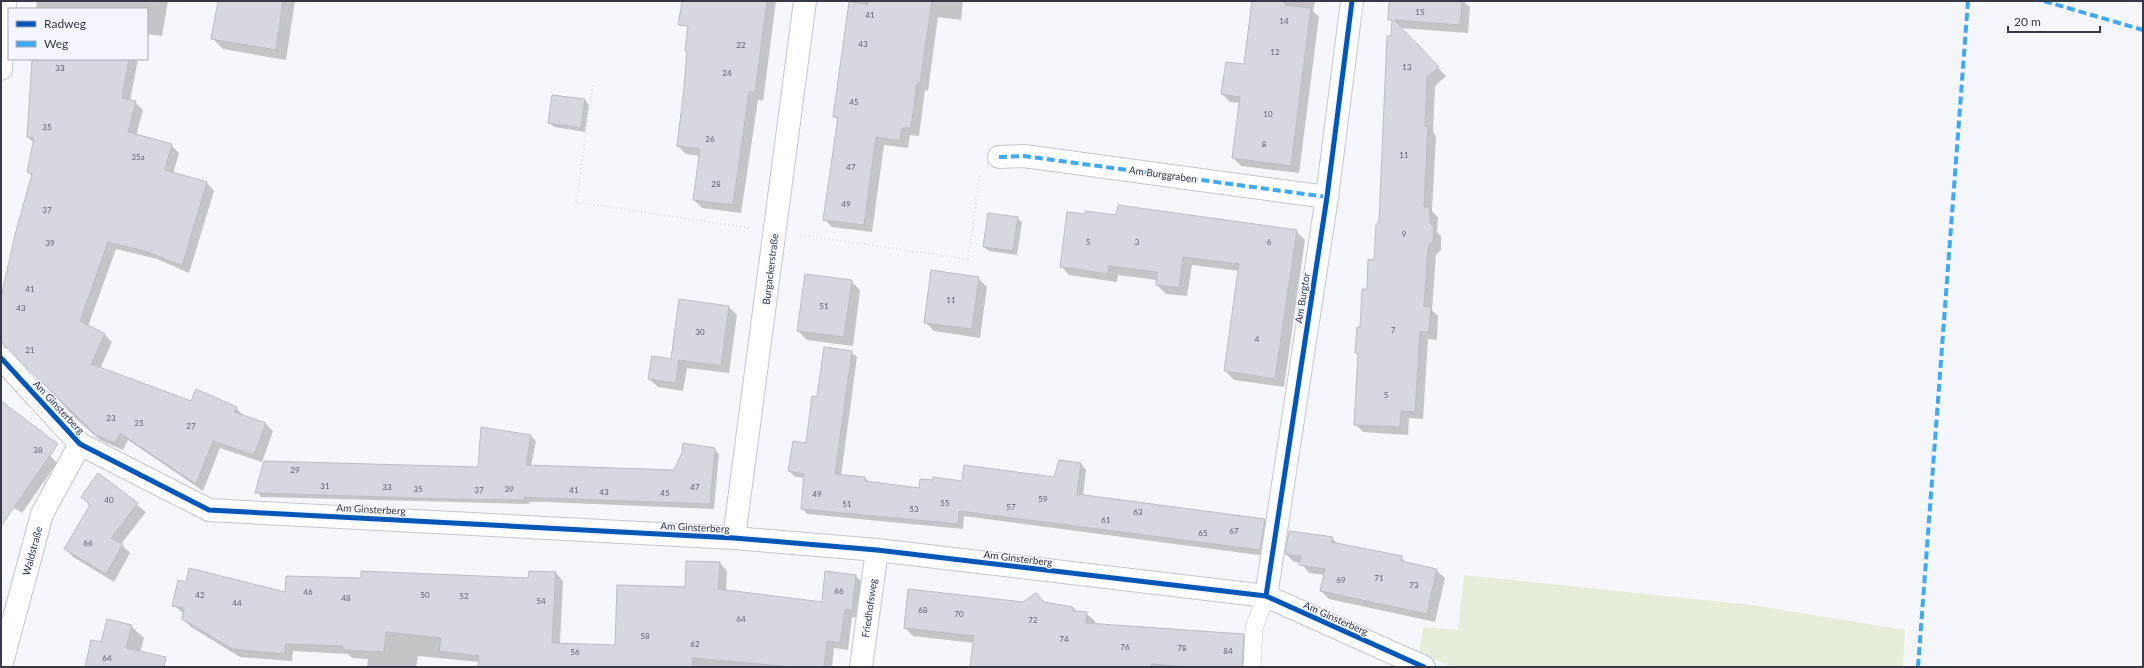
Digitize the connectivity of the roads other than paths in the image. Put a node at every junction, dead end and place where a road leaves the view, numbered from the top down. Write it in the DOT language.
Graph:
graph roads {
  1 [pos="5,1"];
  2 [pos="805,1"];
  3 [pos="1352,1"];
  4 [pos="1,69"];
  5 [pos="1000,157"];
  6 [pos="1327,196"];
  7 [pos="1,358"];
  8 [pos="80,444"];
  9 [pos="734,538"];
  10 [pos="877,550"];
  11 [pos="1266,596"];
  12 [pos="1,666"];
  13 [pos="861,667"];
  14 [pos="1252,667"];
  15 [pos="1424,667"];
  1 -- 4 [label="street"];
  2 -- 9 [label="street, Burgackerstraße"];
  3 -- 6 [label="street, Am Burgtor"];
  5 -- 6 [label="street, Am Burggraben"];
  6 -- 11 [label="street, Am Burgtor"];
  7 -- 8 [label="street, Am Ginsterberg"];
  8 -- 9 [label="street, Am Ginsterberg"];
  8 -- 12 [label="street, Waldstraße"];
  9 -- 10 [label="street, Am Ginsterberg"];
  10 -- 11 [label="street, Am Ginsterberg"];
  10 -- 13 [label="street, Friedhofsweg"];
  11 -- 14 [label="lane"];
  11 -- 15 [label="street, Am Ginsterberg"];
}
